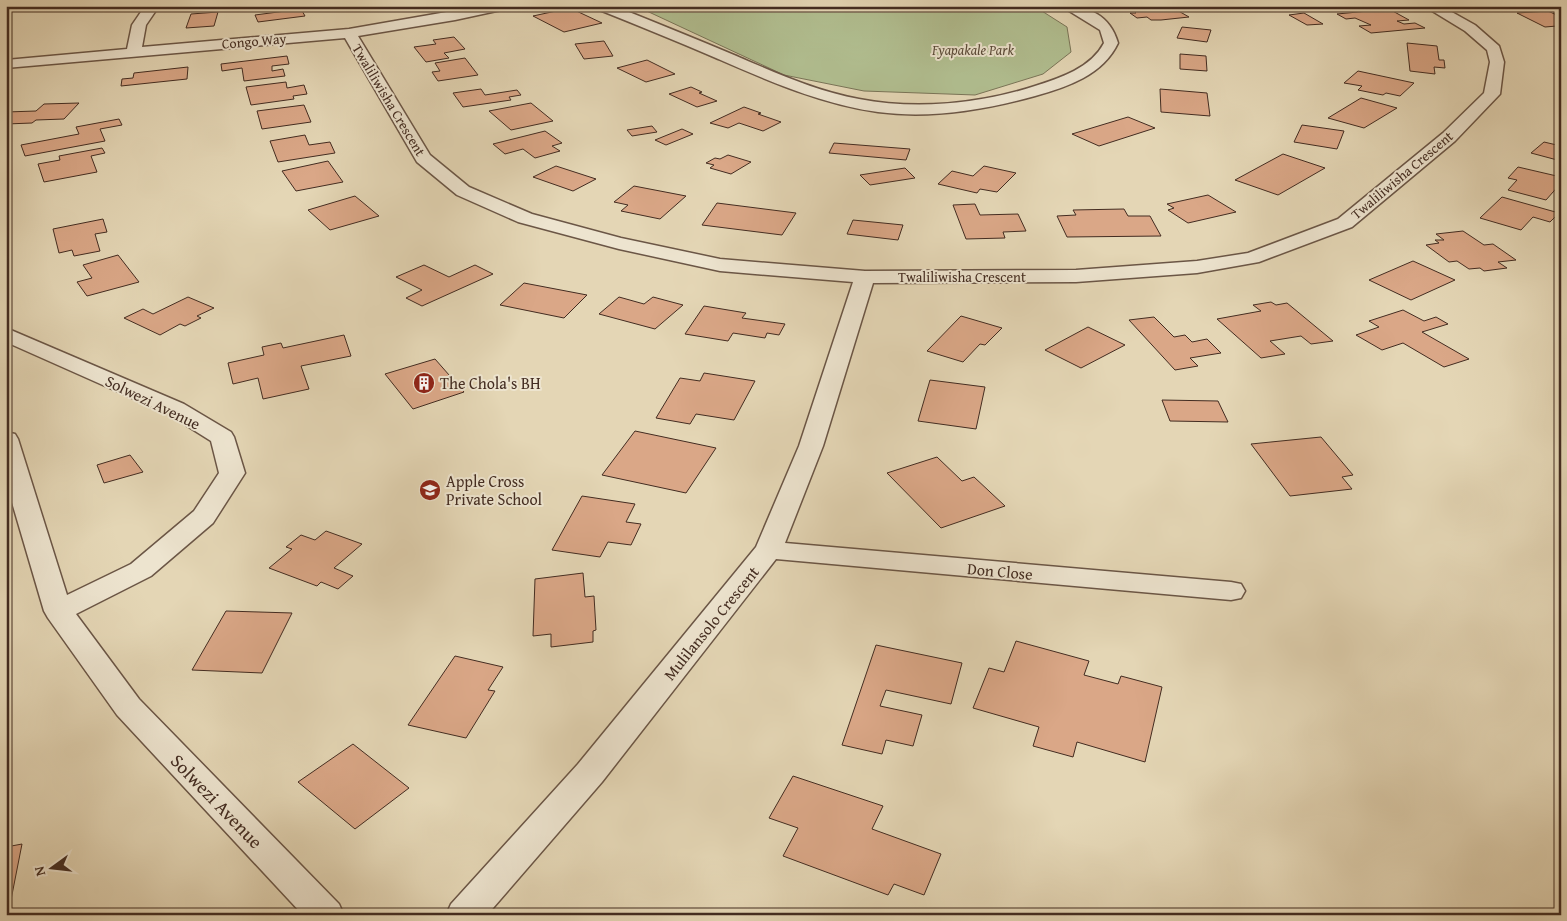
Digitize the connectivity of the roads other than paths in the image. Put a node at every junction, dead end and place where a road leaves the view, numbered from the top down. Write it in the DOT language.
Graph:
graph roads {
  1 [pos="152,6"];
  2 [pos="501,6"];
  3 [pos="602,6"];
  4 [pos="1068,6"];
  5 [pos="1430,6"];
  6 [pos="349,33"];
  7 [pos="134,51"];
  8 [pos="6,64"];
  9 [pos="865,277"];
  10 [pos="6,334"];
  11 [pos="6,439"];
  12 [pos="769,550"];
  13 [pos="1231,591"];
  14 [pos="58,611"];
  15 [pos="326,915"];
  16 [pos="464,915"];
  1 -- 7 [label="street"];
  2 -- 6 [label="street, Congo Way"];
  3 -- 4 [label="street"];
  5 -- 9 [label="street, Twaliliwisha Crescent"];
  6 -- 7 [label="street, Congo Way"];
  6 -- 9 [label="street, Twaliliwisha Crescent"];
  7 -- 8 [label="street, Congo Way"];
  9 -- 12 [label="street, Mulilansolo Crescent"];
  10 -- 14 [label="street, Solwezi Avenue"];
  11 -- 14 [label="street, Solwezi Avenue"];
  12 -- 13 [label="street, Don Close"];
  12 -- 16 [label="street, Mulilansolo Crescent"];
  14 -- 15 [label="street, Solwezi Avenue"];
}
